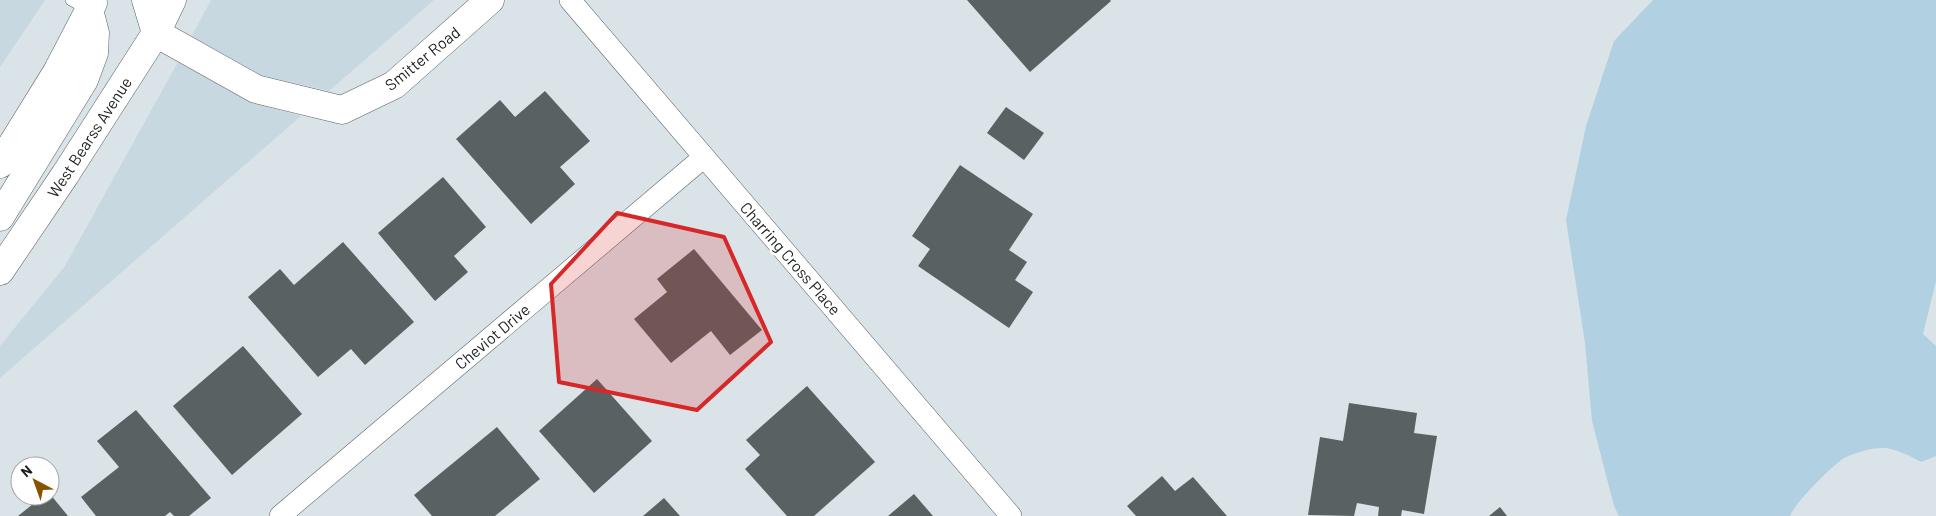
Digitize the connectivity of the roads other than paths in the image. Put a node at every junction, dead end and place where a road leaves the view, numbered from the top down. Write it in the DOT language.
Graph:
graph roads {
  1 [pos="146,0"];
  2 [pos="172,0"];
  3 [pos="490,0"];
  4 [pos="570,0"];
  5 [pos="85,4"];
  6 [pos="156,33"];
  7 [pos="704,157"];
  8 [pos="0,164"];
  9 [pos="0,217"];
  10 [pos="0,270"];
  11 [pos="280,516"];
  12 [pos="1011,516"];
  1 -- 6 [label="main road"];
  2 -- 6 [label="main road, West Bearss Avenue"];
  3 -- 6 [label="main road, Smitter Road"];
  4 -- 7 [label="street, Charring Cross Place"];
  5 -- 8 [label="main road"];
  5 -- 9 [label="main road"];
  6 -- 10 [label="main road, West Bearss Avenue"];
  7 -- 11 [label="street, Cheviot Drive"];
  7 -- 12 [label="street, Charring Cross Place"];
}
